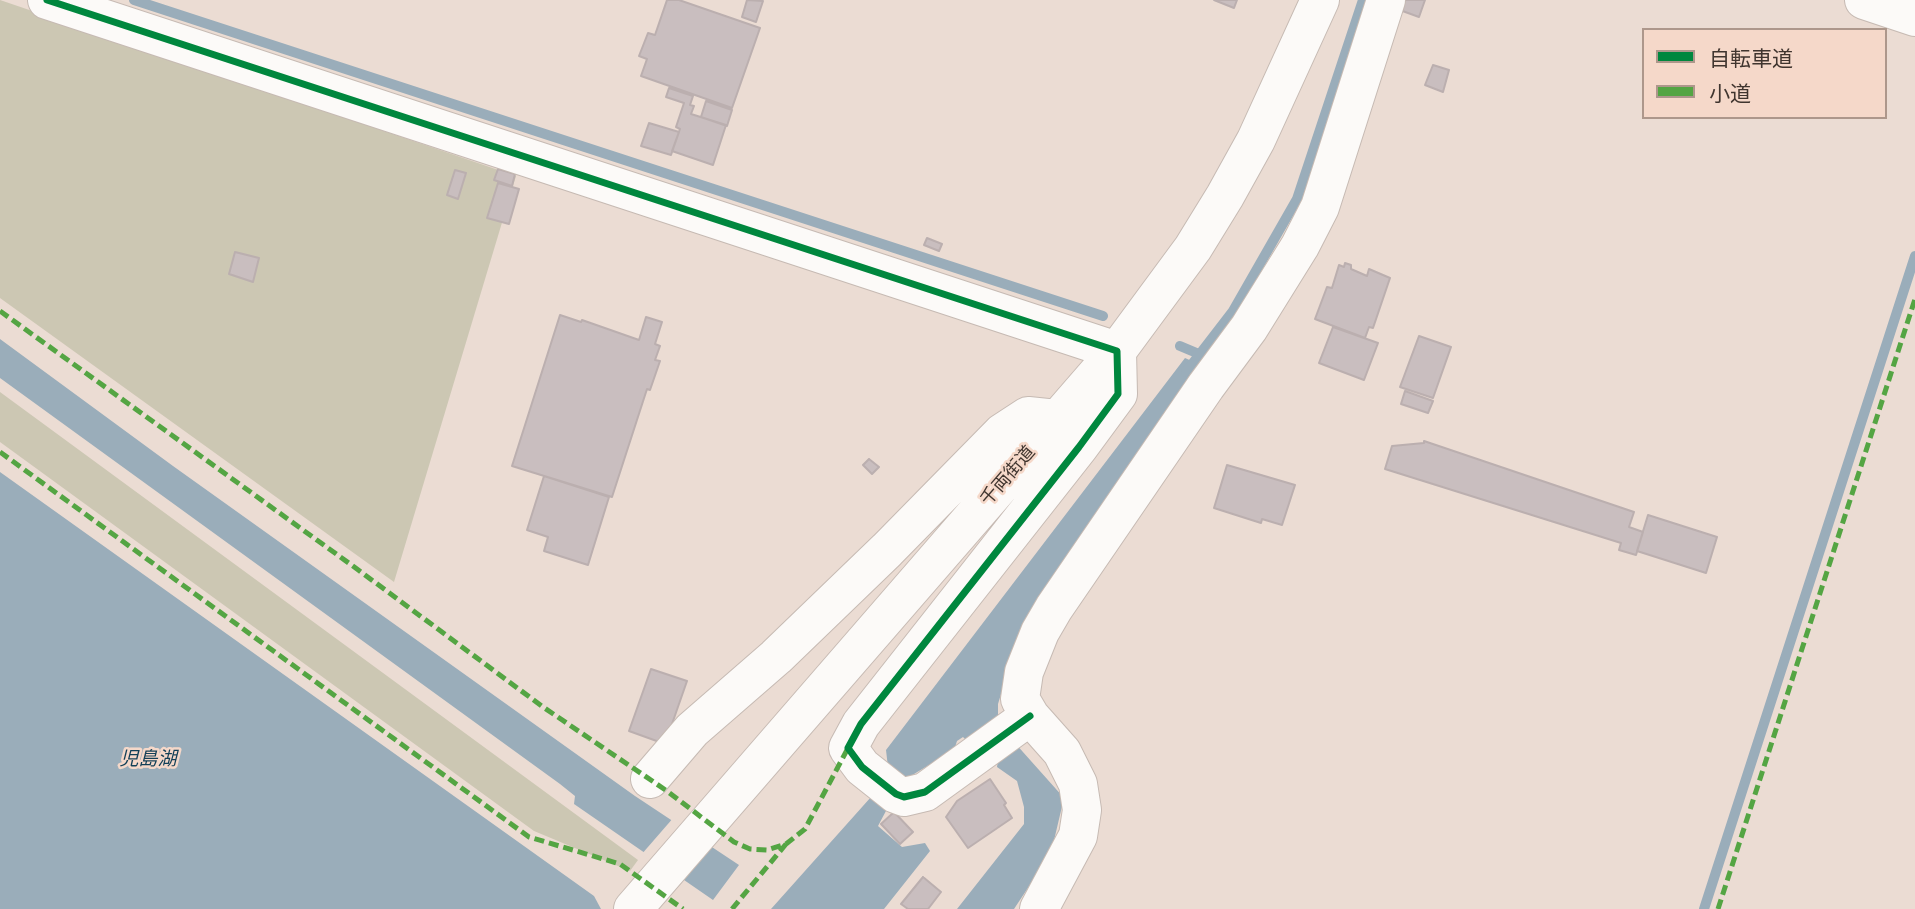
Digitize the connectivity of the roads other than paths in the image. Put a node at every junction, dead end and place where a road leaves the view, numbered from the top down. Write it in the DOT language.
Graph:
graph roads {
  1 [pos="47,0"];
  2 [pos="1320,0"];
  3 [pos="1386,0"];
  4 [pos="1864,0"];
  5 [pos="1915,17"];
  6 [pos="1117,351"];
  7 [pos="1057,419"];
  8 [pos="1007,732"];
  9 [pos="650,779"];
  10 [pos="633,909"];
  11 [pos="1039,909"];
  1 -- 6 [label="street"];
  2 -- 6 [label="street, 千両街道"];
  3 -- 8 [label="street"];
  4 -- 5 [label="street"];
  6 -- 7 [label="street, 千両街道"];
  6 -- 8 [label="street"];
  7 -- 9 [label="street"];
  7 -- 10 [label="street, 千両街道"];
  8 -- 11 [label="street"];
}
